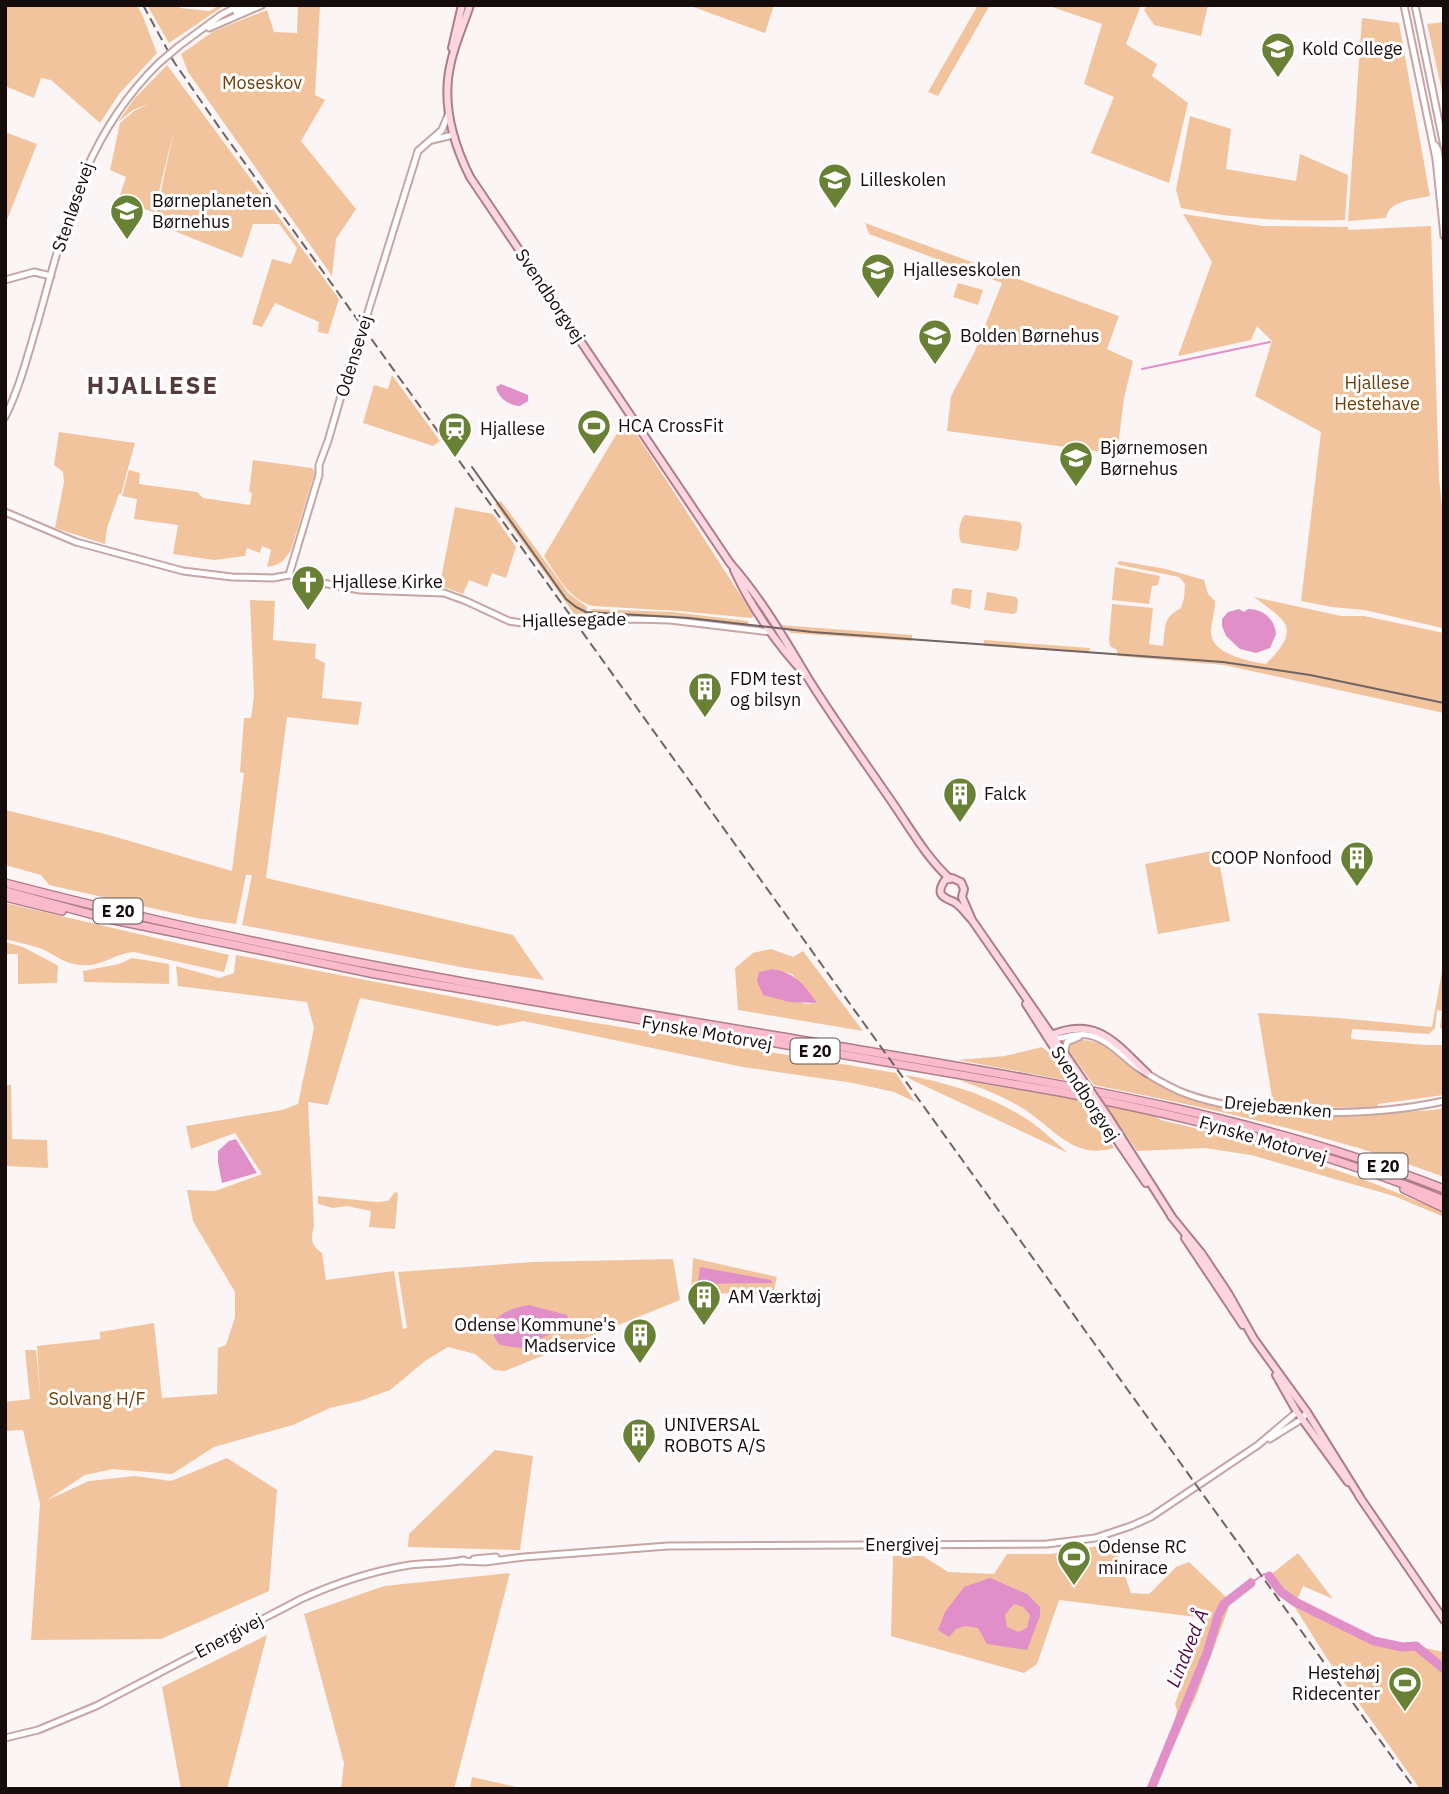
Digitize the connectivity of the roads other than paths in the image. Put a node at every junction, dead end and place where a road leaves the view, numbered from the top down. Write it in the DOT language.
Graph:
graph roads {
  1 [pos="240,5"];
  2 [pos="251,5"];
  3 [pos="260,5"];
  4 [pos="466,5"];
  5 [pos="1404,5"];
  6 [pos="1415,5"];
  7 [pos="200,32"];
  8 [pos="451,61"];
  9 [pos="448,115"];
  10 [pos="453,135"];
  11 [pos="1432,139"];
  12 [pos="428,141"];
  13 [pos="1444,146"];
  14 [pos="1444,189"];
  15 [pos="1444,236"];
  16 [pos="51,275"];
  17 [pos="5,280"];
  18 [pos="5,417"];
  19 [pos="5,512"];
  20 [pos="730,563"];
  21 [pos="289,575"];
  22 [pos="772,632"];
  23 [pos="782,633"];
  24 [pos="808,678"];
  25 [pos="5,880"];
  26 [pos="946,881"];
  27 [pos="5,891"];
  28 [pos="5,897"];
  29 [pos="962,897"];
  30 [pos="954,902"];
  31 [pos="109,919"];
  32 [pos="972,920"];
  33 [pos="1051,1037"];
  34 [pos="1105,1041"];
  35 [pos="1064,1053"];
  36 [pos="1147,1073"];
  37 [pos="1444,1101"];
  38 [pos="1322,1145"];
  39 [pos="1386,1178"];
  40 [pos="1444,1184"];
  41 [pos="1444,1189"];
  42 [pos="1444,1200"];
  43 [pos="1161,1201"];
  44 [pos="1444,1208"];
  45 [pos="1269,1361"];
  46 [pos="1297,1412"];
  47 [pos="1304,1416"];
  48 [pos="1258,1445"];
  49 [pos="1360,1497"];
  50 [pos="1444,1620"];
  51 [pos="5,1738"];
  1 -- 7 [label="street, Stenløsevej"];
  2 -- 7 [label="street"];
  3 -- 7 [label="street, Stenløsevej"];
  4 -- 8 [label="main road"];
  4 -- 8 [label="main road, Svendborgvej"];
  5 -- 11 [label="street"];
  6 -- 13 [label="street"];
  7 -- 16 [label="street, Stenløsevej, bridge"];
  8 -- 9 [label="main road, Svendborgvej"];
  9 -- 10 [label="main road, Svendborgvej"];
  9 -- 12 [label="street, Odensevej"];
  10 -- 12 [label="street"];
  10 -- 20 [label="main road, Svendborgvej"];
  11 -- 14 [label="street"];
  11 -- 15 [label="street"];
  12 -- 21 [label="street, Odensevej"];
  16 -- 17 [label="street"];
  16 -- 18 [label="street, Stenløsevej"];
  19 -- 21 [label="street, Hjallesegade"];
  20 -- 22 [label="main road, Svendborgvej"];
  20 -- 23 [label="main road, Svendborgvej"];
  21 -- 22 [label="street, Hjallesegade"];
  22 -- 23 [label="street, Hjallesegade"];
  22 -- 24 [label="main road, Svendborgvej"];
  23 -- 24 [label="main road, Svendborgvej"];
  24 -- 26 [label="main road, Svendborgvej"];
  25 -- 38 [label="highway, Fynske Motorvej / E 20"];
  26 -- 29 [label="main road"];
  26 -- 30 [label="main road"];
  27 -- 31 [label="highway, Fynske Motorvej / E 20"];
  28 -- 31 [label="highway"];
  29 -- 30 [label="main road"];
  29 -- 32 [label="main road, Svendborgvej"];
  30 -- 32 [label="main road, Svendborgvej"];
  31 -- 39 [label="highway, Fynske Motorvej / E 20"];
  32 -- 33 [label="main road, Svendborgvej"];
  33 -- 34 [label="street, Drejebænken"];
  33 -- 35 [label="main road, Svendborgvej"];
  33 -- 36 [label="main road"];
  33 -- 43 [label="main road, Svendborgvej, bridge"];
  34 -- 35 [label="street"];
  34 -- 36 [label="street, Drejebænken"];
  35 -- 43 [label="main road, Svendborgvej, bridge"];
  36 -- 37 [label="street, Drejebænken"];
  38 -- 40 [label="highway"];
  38 -- 41 [label="highway, Fynske Motorvej / E 20"];
  39 -- 42 [label="highway, Fynske Motorvej / E 20"];
  39 -- 44 [label="highway"];
  43 -- 45 [label="main road, Svendborgvej"];
  45 -- 46 [label="main road, Svendborgvej"];
  45 -- 47 [label="main road, Svendborgvej"];
  46 -- 47 [label="main road, Svendborgvej"];
  46 -- 48 [label="street, Energivej"];
  47 -- 48 [label="street, Energivej"];
  47 -- 49 [label="main road, Svendborgvej"];
  47 -- 49 [label="main road, Svendborgvej"];
  48 -- 51 [label="street, Energivej"];
  49 -- 50 [label="main road, Svendborgvej"];
}
